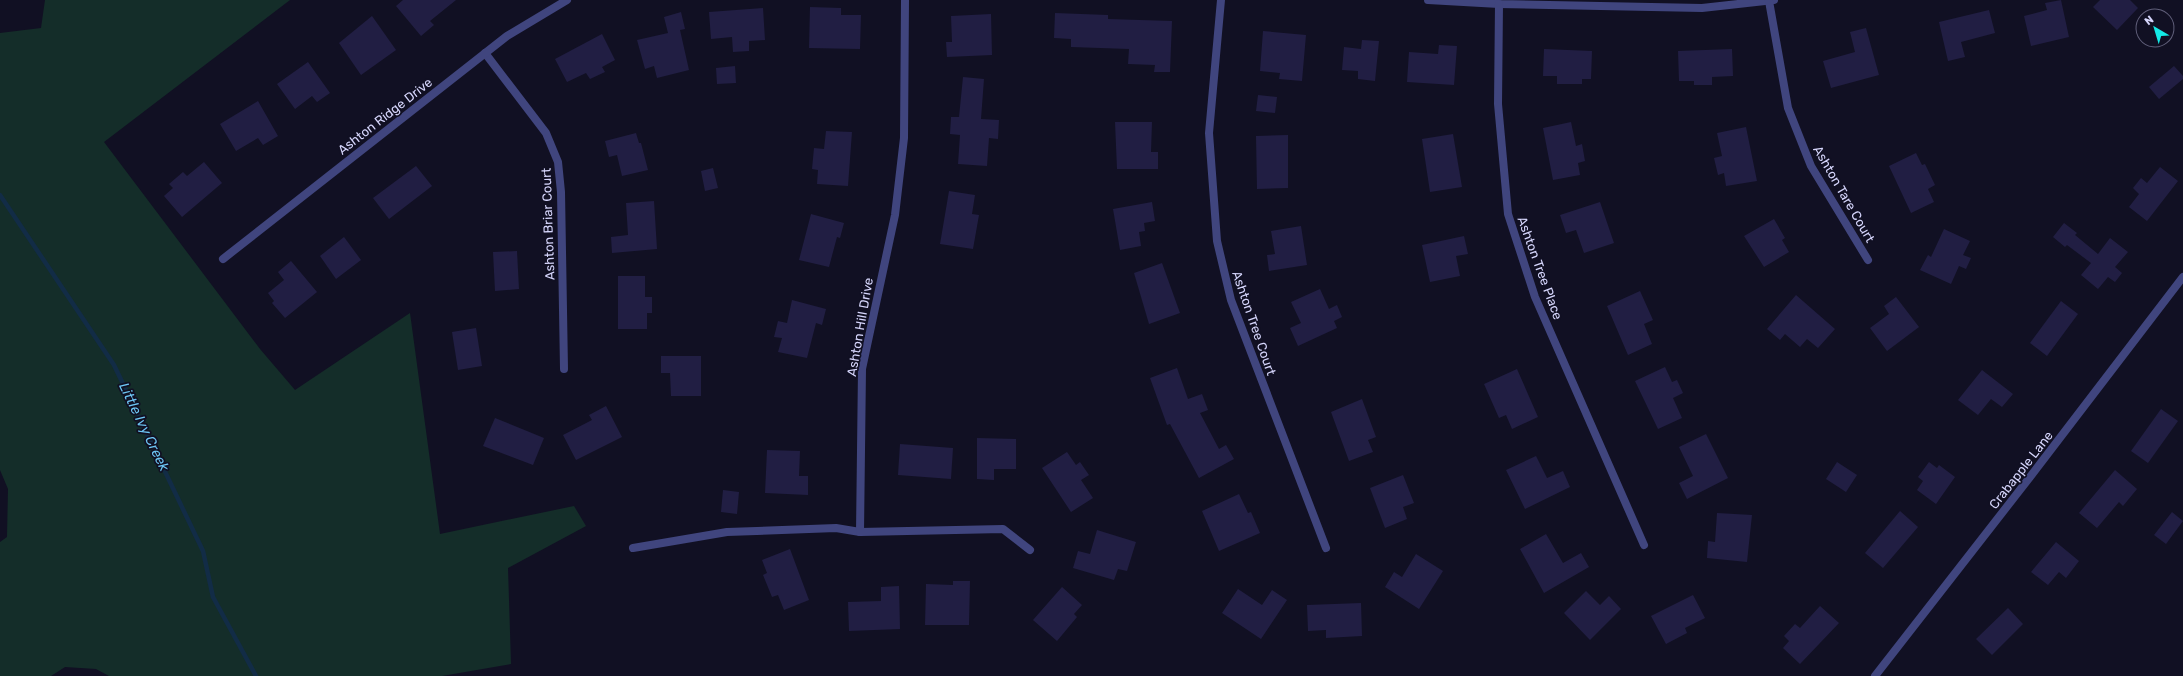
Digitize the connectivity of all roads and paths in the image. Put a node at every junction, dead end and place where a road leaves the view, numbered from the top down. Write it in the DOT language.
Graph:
graph roads {
  1 [pos="567,0"];
  2 [pos="905,0"];
  3 [pos="1221,0"];
  4 [pos="1428,0"];
  5 [pos="1771,0"];
  6 [pos="1499,4"];
  7 [pos="485,53"];
  8 [pos="224,259"];
  9 [pos="1868,260"];
  10 [pos="2183,277"];
  11 [pos="564,369"];
  12 [pos="860,532"];
  13 [pos="1644,545"];
  14 [pos="633,548"];
  15 [pos="1326,548"];
  16 [pos="1030,550"];
  17 [pos="1875,676"];
  1 -- 7 [label="street, Ashton Ridge Drive"];
  2 -- 12 [label="street, Ashton Hill Drive"];
  3 -- 15 [label="street, Ashton Tree Court"];
  4 -- 6 [label="street"];
  5 -- 6 [label="street"];
  5 -- 9 [label="street, Ashton Tare Court"];
  6 -- 13 [label="street, Ashton Tree Place"];
  7 -- 8 [label="street, Ashton Ridge Drive"];
  7 -- 11 [label="street, Ashton Briar Court"];
  10 -- 17 [label="street, Crabapple Lane"];
  12 -- 14 [label="street"];
  12 -- 16 [label="street"];
}
